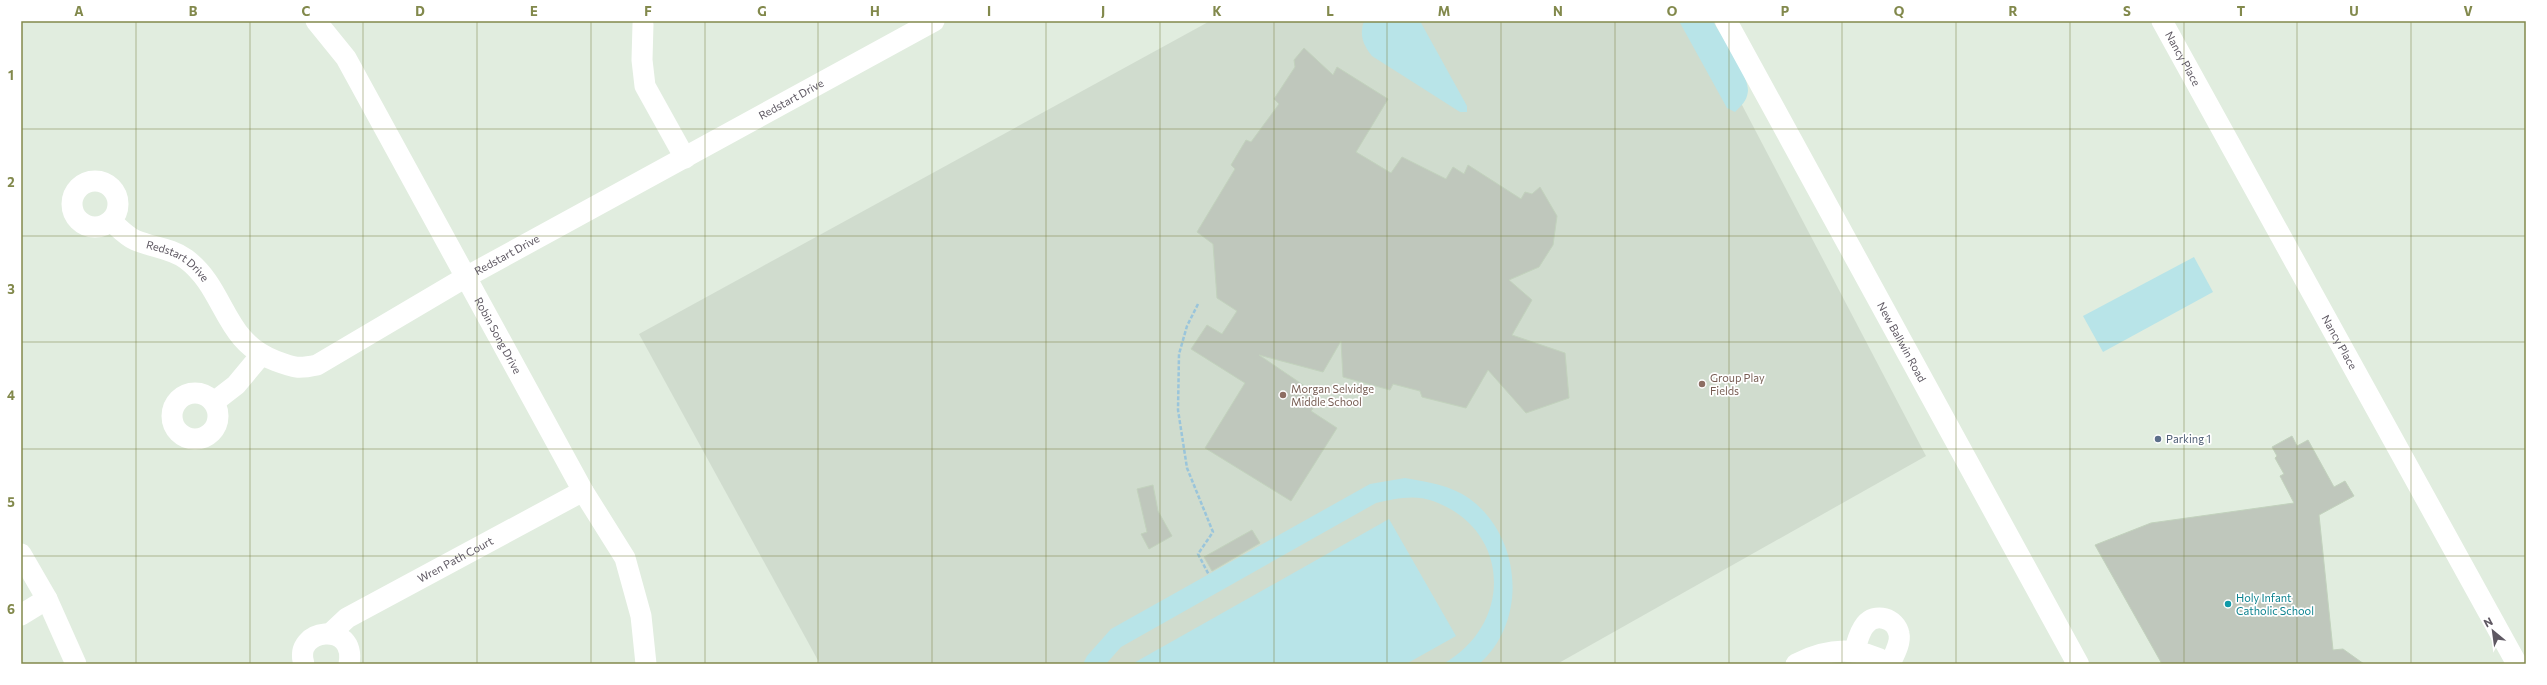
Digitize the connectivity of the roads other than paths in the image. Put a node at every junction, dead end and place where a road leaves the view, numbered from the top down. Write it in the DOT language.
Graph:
graph roads {
  1 [pos="316,21"];
  2 [pos="934,21"];
  3 [pos="1726,21"];
  4 [pos="2162,21"];
  5 [pos="643,24"];
  6 [pos="685,158"];
  7 [pos="111,221"];
  8 [pos="466,277"];
  9 [pos="261,355"];
  10 [pos="214,402"];
  11 [pos="583,491"];
  12 [pos="21,554"];
  13 [pos="47,599"];
  14 [pos="21,615"];
  15 [pos="331,633"];
  16 [pos="1854,652"];
  17 [pos="76,664"];
  18 [pos="304,664"];
  19 [pos="349,664"];
  20 [pos="646,664"];
  21 [pos="1796,664"];
  22 [pos="1890,664"];
  23 [pos="2078,664"];
  24 [pos="2517,664"];
  1 -- 8 [label="street, Robin Song Drive"];
  2 -- 6 [label="street, Redstart Drive"];
  3 -- 23 [label="main road, New Ballwin Road"];
  4 -- 24 [label="street, Nancy Place"];
  5 -- 6 [label="street"];
  6 -- 8 [label="street, Redstart Drive"];
  7 -- 9 [label="street, Redstart Drive"];
  8 -- 9 [label="street, Redstart Drive"];
  8 -- 11 [label="street, Robin Song Drive"];
  9 -- 10 [label="street"];
  11 -- 15 [label="street, Wren Path Court"];
  11 -- 20 [label="street, Robin Song Drive"];
  12 -- 13 [label="street"];
  13 -- 14 [label="street"];
  13 -- 17 [label="street"];
  15 -- 18 [label="street, Wren Path Court"];
  15 -- 19 [label="street"];
  16 -- 21 [label="street"];
  16 -- 22 [label="street"];
  16 -- 22 [label="street"];
}
